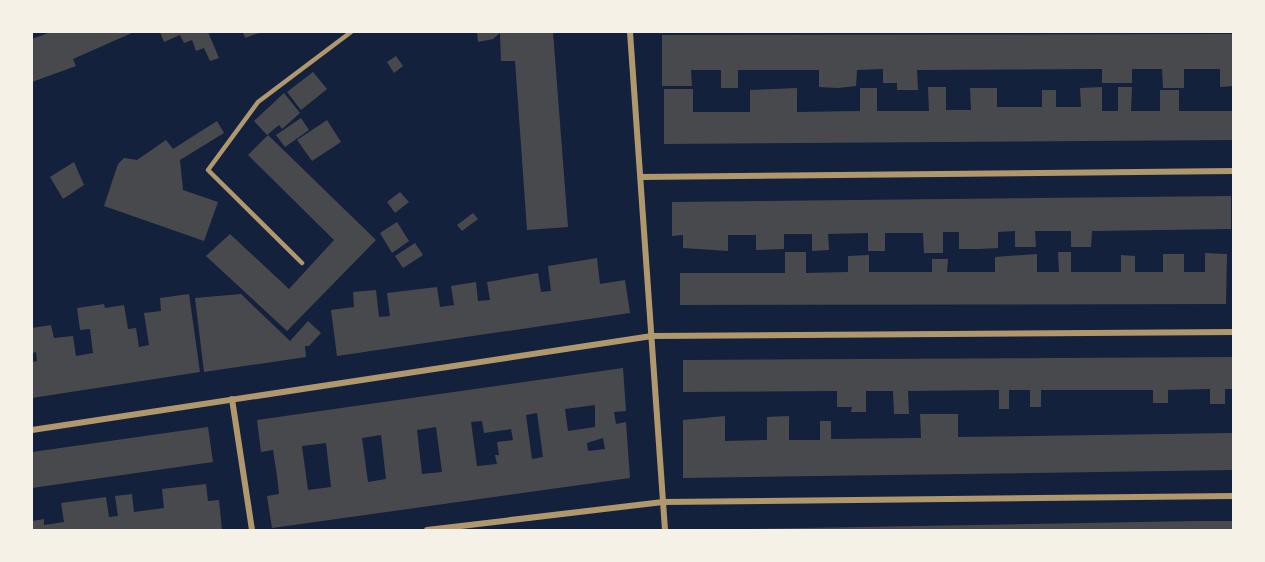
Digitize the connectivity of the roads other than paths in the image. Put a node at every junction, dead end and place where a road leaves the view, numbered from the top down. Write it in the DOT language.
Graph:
graph roads {
  1 [pos="351,32"];
  2 [pos="630,32"];
  3 [pos="1233,171"];
  4 [pos="641,177"];
  5 [pos="302,263"];
  6 [pos="1233,332"];
  7 [pos="652,336"];
  8 [pos="232,399"];
  9 [pos="32,430"];
  10 [pos="1233,496"];
  11 [pos="663,502"];
  12 [pos="252,531"];
  13 [pos="427,531"];
  14 [pos="665,531"];
  1 -- 5 [label="lane"];
  2 -- 4 [label="street"];
  3 -- 4 [label="street"];
  4 -- 7 [label="street"];
  6 -- 7 [label="street"];
  7 -- 8 [label="street"];
  7 -- 11 [label="street"];
  8 -- 9 [label="street"];
  8 -- 12 [label="street"];
  10 -- 11 [label="street"];
  11 -- 13 [label="street"];
  11 -- 14 [label="street"];
}
